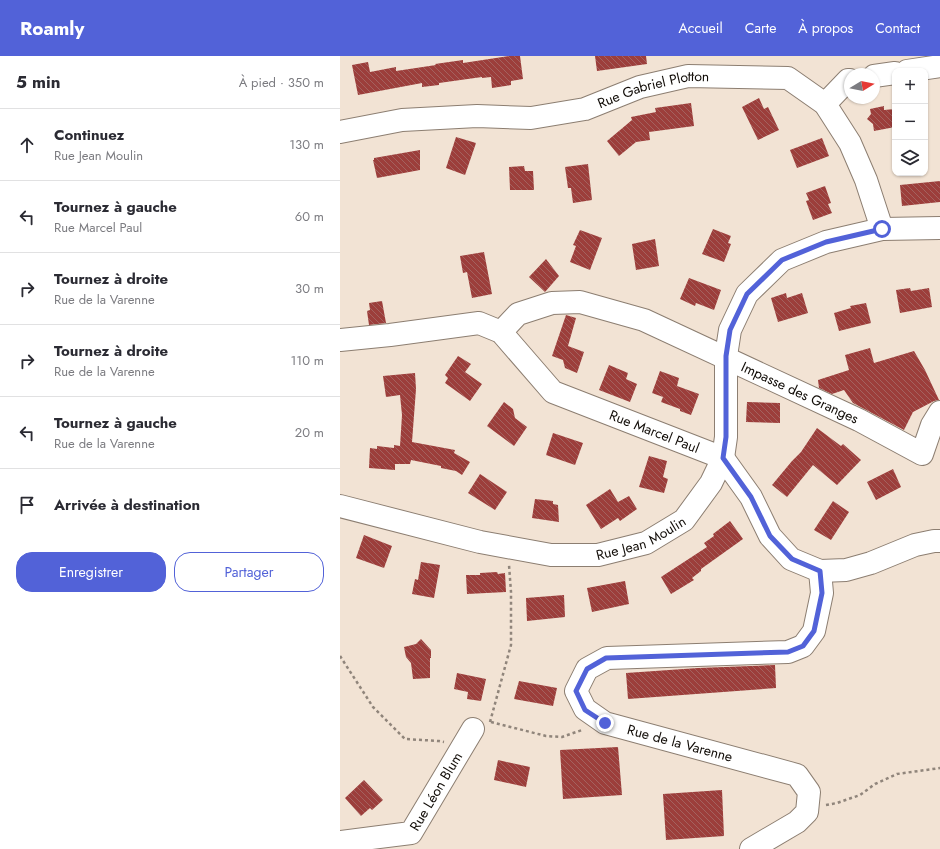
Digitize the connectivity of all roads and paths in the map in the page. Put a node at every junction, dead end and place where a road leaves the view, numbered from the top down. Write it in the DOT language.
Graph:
graph roads {
  1 [pos="940,66"];
  2 [pos="927,68"];
  3 [pos="892,73"];
  4 [pos="880,75"];
  5 [pos="844,84"];
  6 [pos="825,104"];
  7 [pos="340,132"];
  8 [pos="940,228"];
  9 [pos="882,229"];
  10 [pos="500,332"];
  11 [pos="340,340"];
  12 [pos="726,359"];
  13 [pos="940,412"];
  14 [pos="723,458"];
  15 [pos="340,506"];
  16 [pos="940,541"];
  17 [pos="508,547"];
  18 [pos="820,571"];
  19 [pos="340,656"];
  20 [pos="594,716"];
  21 [pos="482,725"];
  22 [pos="462,748"];
  23 [pos="940,768"];
  24 [pos="808,809"];
  25 [pos="340,842"];
  26 [pos="751,849"];
  1 -- 2 [label="street"];
  3 -- 4 [label="street"];
  5 -- 6 [label="street"];
  6 -- 7 [label="street, Rue Gabriel Plotton"];
  6 -- 9 [label="street, Rue Gabriel Plotton"];
  8 -- 9 [label="street, Rue Jean Moulin"];
  9 -- 12 [label="street, Rue Jean Moulin"];
  10 -- 11 [label="street, Rue Marcel Paul"];
  10 -- 12 [label="street, Impasse des Granges"];
  10 -- 14 [label="street, Rue Marcel Paul"];
  12 -- 13 [label="street, Impasse des Granges"];
  12 -- 14 [label="street, Rue Jean Moulin"];
  14 -- 17 [label="street, Rue Jean Moulin"];
  14 -- 18 [label="street"];
  15 -- 17 [label="street, Rue Jean Moulin"];
  16 -- 18 [label="street"];
  17 -- 21 [label="path"];
  18 -- 20 [label="street, Rue de la Varenne"];
  19 -- 22 [label="path"];
  20 -- 21 [label="path"];
  20 -- 24 [label="street, Rue de la Varenne"];
  21 -- 22 [label="street, Rue Léon Blum"];
  22 -- 25 [label="street, Rue Léon Blum"];
  23 -- 24 [label="path"];
  24 -- 26 [label="street"];
}
